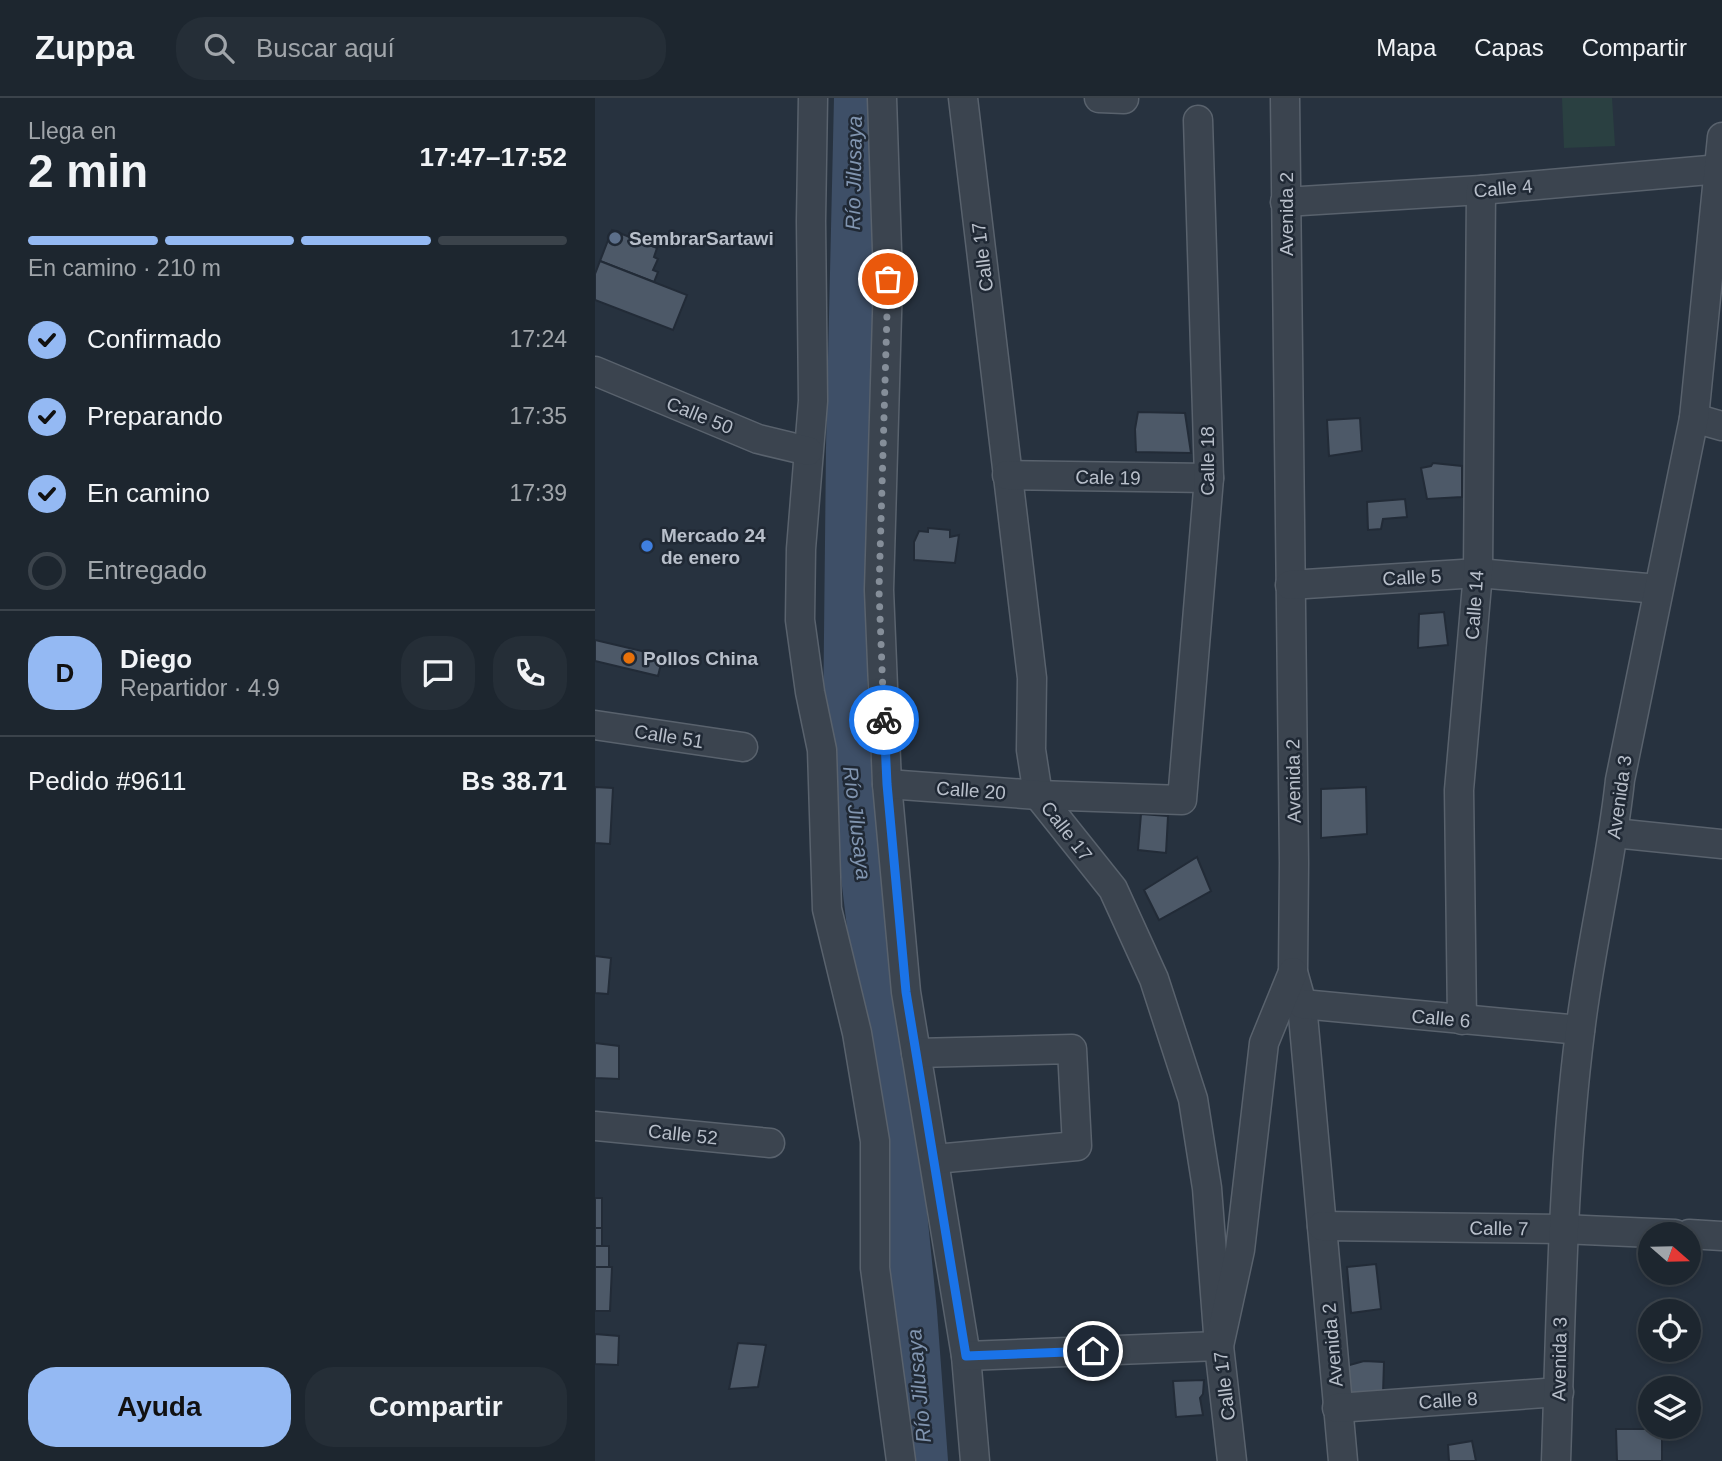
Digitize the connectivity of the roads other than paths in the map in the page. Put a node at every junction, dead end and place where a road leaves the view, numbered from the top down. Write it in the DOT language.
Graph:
graph roads {
  1 [pos="813,98"];
  2 [pos="882,98"];
  3 [pos="957,98"];
  4 [pos="964,98"];
  5 [pos="969,98"];
  6 [pos="1285,98"];
  7 [pos="1198,120"];
  8 [pos="1722,137"];
  9 [pos="1720,169"];
  10 [pos="1481,190"];
  11 [pos="1285,202"];
  12 [pos="595,371"];
  13 [pos="1694,418"];
  14 [pos="1722,426"];
  15 [pos="808,451"];
  16 [pos="1007,475"];
  17 [pos="1209,478"];
  18 [pos="1478,573"];
  19 [pos="1290,585"];
  20 [pos="1658,589"];
  21 [pos="595,724"];
  22 [pos="743,747"];
  23 [pos="887,784"];
  24 [pos="1038,795"];
  25 [pos="1182,800"];
  26 [pos="1614,833"];
  27 [pos="1722,844"];
  28 [pos="1293,972"];
  29 [pos="1302,1004"];
  30 [pos="1462,1020"];
  31 [pos="1580,1030"];
  32 [pos="916,1052"];
  33 [pos="595,1126"];
  34 [pos="770,1143"];
  35 [pos="935,1158"];
  36 [pos="1322,1226"];
  37 [pos="1562,1229"];
  38 [pos="1638,1232"];
  39 [pos="1701,1235"];
  40 [pos="1722,1236"];
  41 [pos="1219,1346"];
  42 [pos="966,1356"];
  43 [pos="1559,1392"];
  44 [pos="1337,1408"];
  45 [pos="901,1461"];
  46 [pos="975,1461"];
  47 [pos="1232,1461"];
  48 [pos="1343,1461"];
  49 [pos="1556,1461"];
  1 -- 15 [label="street"];
  2 -- 23 [label="street"];
  3 -- 4 [label="street"];
  4 -- 5 [label="street"];
  4 -- 16 [label="street, Calle 17"];
  6 -- 11 [label="street, Avenida 2"];
  7 -- 17 [label="street, Calle 18"];
  8 -- 9 [label="street, Avenida 3"];
  9 -- 10 [label="street, Calle 4"];
  9 -- 13 [label="street, Avenida 3"];
  10 -- 11 [label="street, Calle 4"];
  10 -- 18 [label="street, Calle 14"];
  11 -- 19 [label="street, Avenida 2"];
  12 -- 15 [label="street, Calle 50"];
  13 -- 14 [label="street"];
  13 -- 20 [label="street, Avenida 3"];
  15 -- 45 [label="street"];
  16 -- 17 [label="street, Cale 19"];
  16 -- 24 [label="street, Calle 17"];
  17 -- 25 [label="street, Calle 18"];
  18 -- 19 [label="street, Calle 5"];
  18 -- 20 [label="street, Calle 5"];
  18 -- 30 [label="street, Calle 14"];
  19 -- 28 [label="street, Avenida 2"];
  20 -- 26 [label="street, Avenida 3"];
  21 -- 22 [label="street, Calle 51"];
  23 -- 24 [label="street, Calle 20"];
  23 -- 32 [label="street"];
  24 -- 25 [label="street, Calle 20"];
  24 -- 41 [label="street, Calle 17"];
  26 -- 27 [label="street"];
  26 -- 31 [label="street, Avenida 3"];
  28 -- 29 [label="street, Avenida 2"];
  28 -- 41 [label="street"];
  29 -- 30 [label="street, Calle 6"];
  29 -- 36 [label="street, Avenida 2"];
  30 -- 31 [label="street, Calle 6"];
  31 -- 37 [label="street, Avenida 3"];
  32 -- 35 [label="street"];
  32 -- 35 [label="street"];
  33 -- 34 [label="street, Calle 52"];
  35 -- 42 [label="street"];
  36 -- 37 [label="street, Calle 7"];
  36 -- 44 [label="street, Avenida 2"];
  37 -- 38 [label="street, Calle 7"];
  37 -- 43 [label="street, Avenida 3"];
  39 -- 40 [label="street"];
  41 -- 42 [label="street"];
  41 -- 47 [label="street, Calle 17"];
  42 -- 46 [label="street"];
  43 -- 44 [label="street, Calle 8"];
  43 -- 49 [label="street, Avenida 3"];
  44 -- 48 [label="street, Avenida 2"];
}
